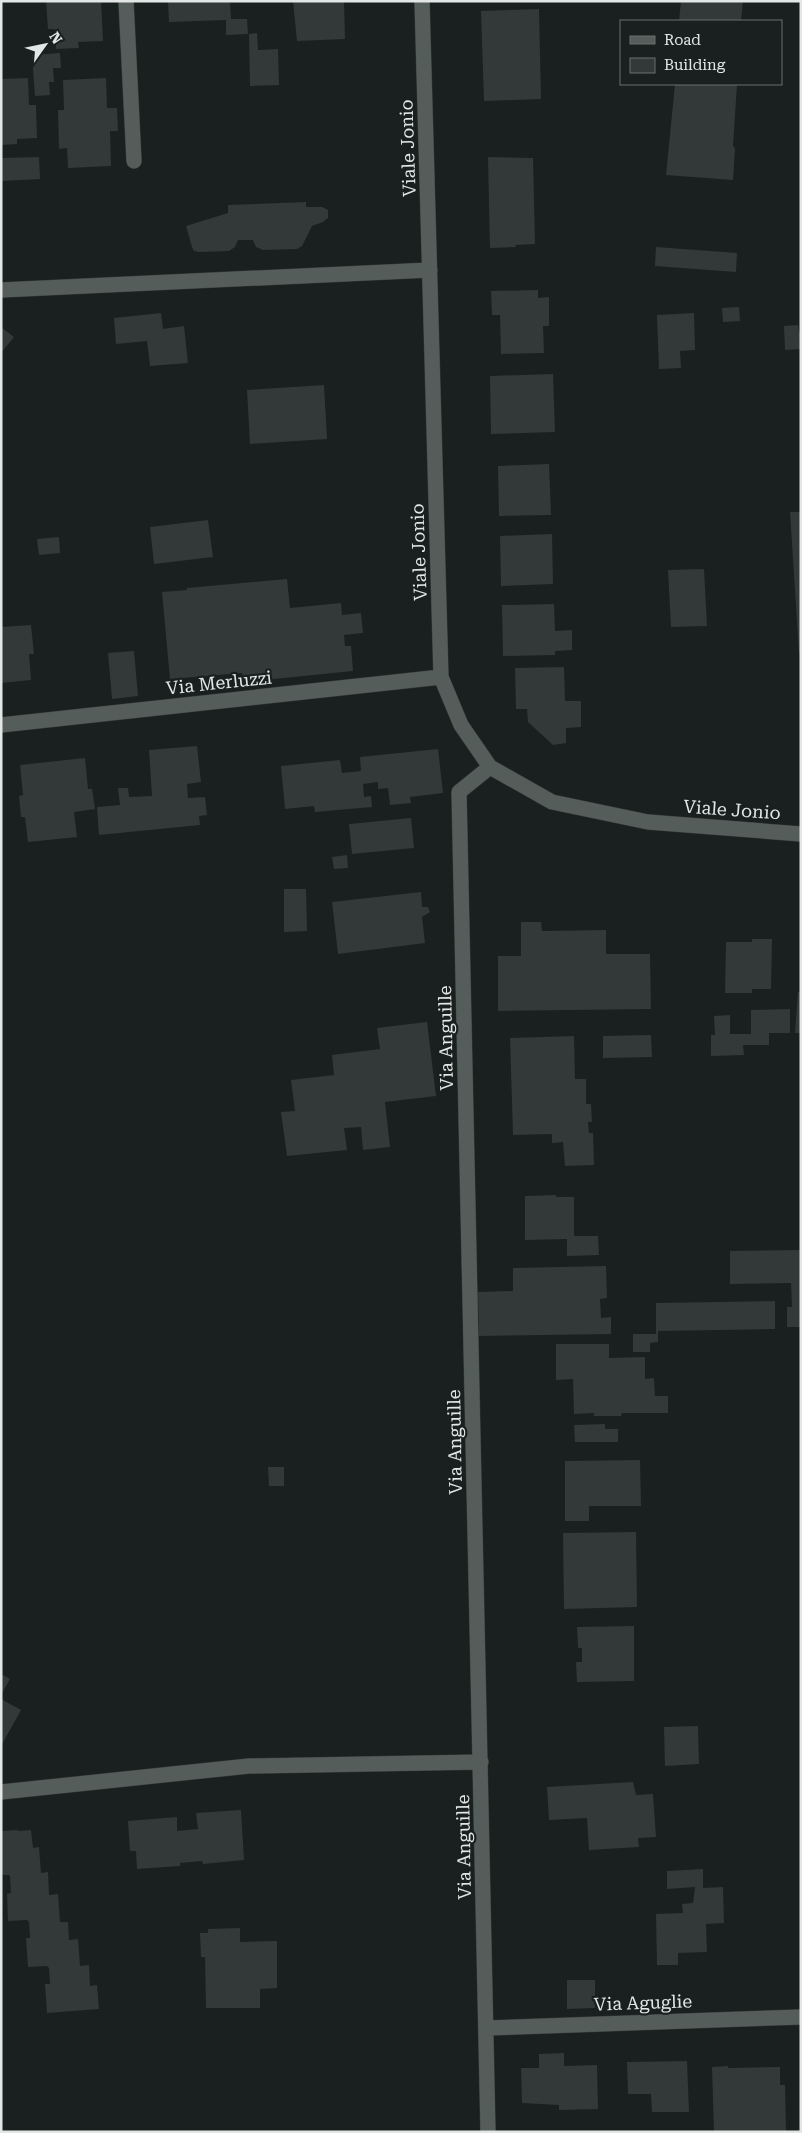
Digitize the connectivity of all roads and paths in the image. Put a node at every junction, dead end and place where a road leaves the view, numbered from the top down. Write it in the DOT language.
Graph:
graph roads {
  1 [pos="126,1"];
  2 [pos="422,1"];
  3 [pos="134,161"];
  4 [pos="430,270"];
  5 [pos="1,290"];
  6 [pos="441,677"];
  7 [pos="1,725"];
  8 [pos="490,767"];
  9 [pos="801,834"];
  10 [pos="481,1762"];
  11 [pos="1,1792"];
  12 [pos="801,2016"];
  13 [pos="487,2028"];
  14 [pos="488,2132"];
  1 -- 3 [label="street"];
  2 -- 4 [label="street, Viale Jonio"];
  4 -- 5 [label="street"];
  4 -- 6 [label="street, Viale Jonio"];
  6 -- 7 [label="street, Via Merluzzi"];
  6 -- 8 [label="street, Viale Jonio"];
  8 -- 9 [label="street, Viale Jonio"];
  8 -- 10 [label="street, Via Anguille"];
  10 -- 11 [label="street"];
  10 -- 13 [label="street, Via Anguille"];
  12 -- 13 [label="street, Via Aguglie"];
  13 -- 14 [label="street, Via Anguille"];
}
